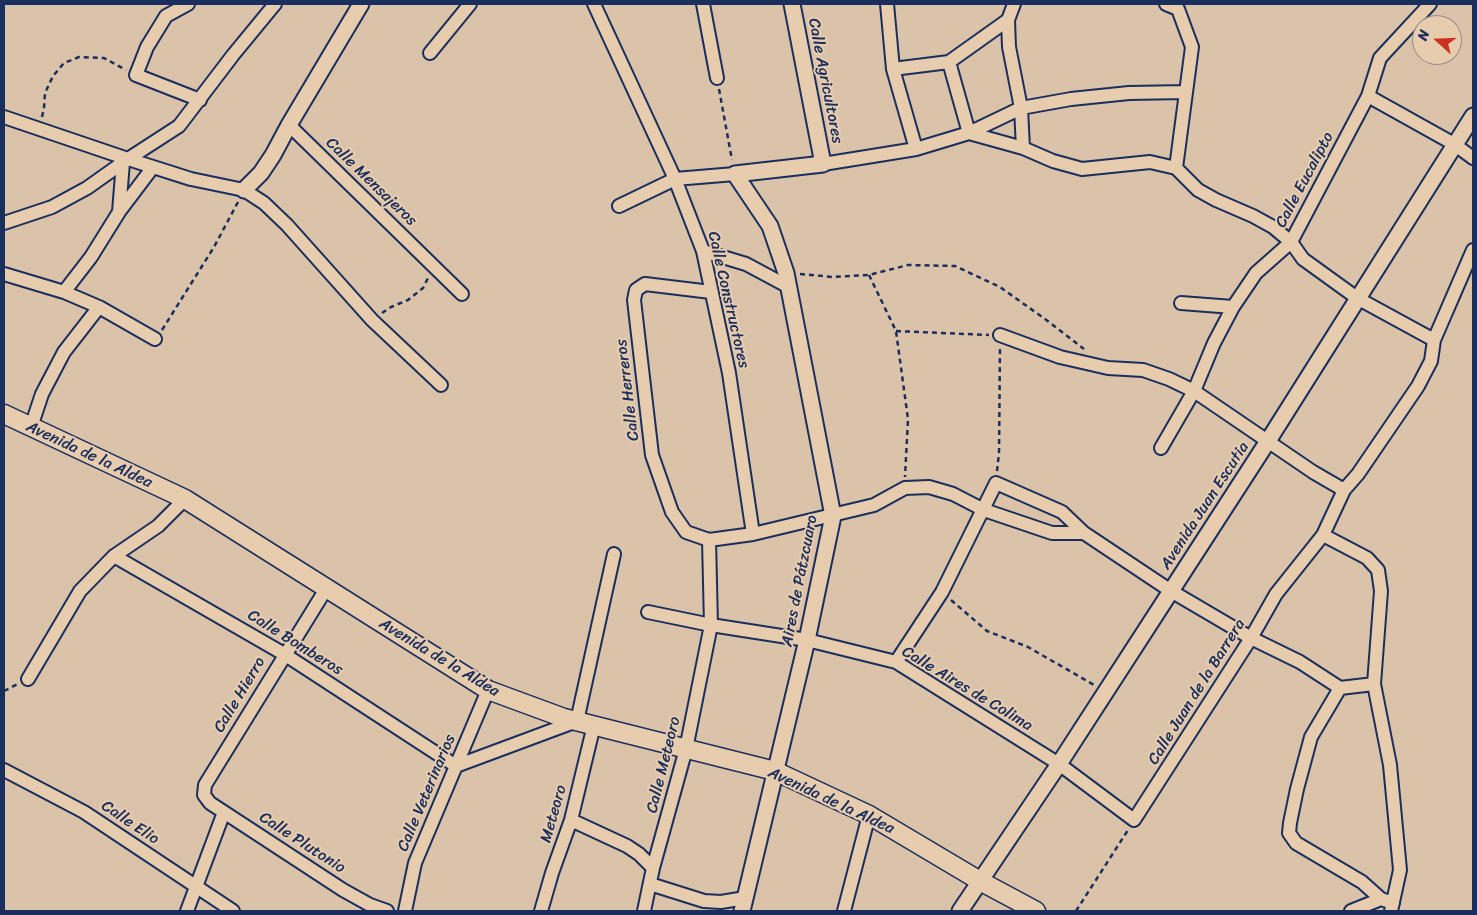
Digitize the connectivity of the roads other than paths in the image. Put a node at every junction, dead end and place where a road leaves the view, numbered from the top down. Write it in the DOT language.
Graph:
graph roads {
  1 [pos="188,4"];
  2 [pos="275,4"];
  3 [pos="361,4"];
  4 [pos="470,4"];
  5 [pos="594,4"];
  6 [pos="703,4"];
  7 [pos="792,4"];
  8 [pos="887,4"];
  9 [pos="1014,4"];
  10 [pos="1166,4"];
  11 [pos="1430,4"];
  12 [pos="1008,20"];
  13 [pos="430,53"];
  14 [pos="948,62"];
  15 [pos="893,69"];
  16 [pos="717,78"];
  17 [pos="1186,92"];
  18 [pos="1368,96"];
  19 [pos="200,100"];
  20 [pos="1021,108"];
  21 [pos="1473,116"];
  22 [pos="4,117"];
  23 [pos="289,125"];
  24 [pos="969,133"];
  25 [pos="1454,144"];
  26 [pos="1022,148"];
  27 [pos="916,149"];
  28 [pos="1473,158"];
  29 [pos="126,161"];
  30 [pos="823,164"];
  31 [pos="153,167"];
  32 [pos="1176,168"];
  33 [pos="735,174"];
  34 [pos="675,179"];
  35 [pos="244,190"];
  36 [pos="619,206"];
  37 [pos="119,212"];
  38 [pos="4,223"];
  39 [pos="1291,242"];
  40 [pos="1473,250"];
  41 [pos="703,251"];
  42 [pos="4,274"];
  43 [pos="788,280"];
  44 [pos="64,292"];
  45 [pos="711,292"];
  46 [pos="462,294"];
  47 [pos="1357,298"];
  48 [pos="1181,303"];
  49 [pos="99,307"];
  50 [pos="1233,307"];
  51 [pos="1000,335"];
  52 [pos="155,339"];
  53 [pos="1434,340"];
  54 [pos="441,386"];
  55 [pos="1194,391"];
  56 [pos="4,414"];
  57 [pos="31,427"];
  58 [pos="1268,441"];
  59 [pos="1161,448"];
  60 [pos="1344,490"];
  61 [pos="185,499"];
  62 [pos="984,510"];
  63 [pos="833,516"];
  64 [pos="1084,533"];
  65 [pos="753,534"];
  66 [pos="1323,535"];
  67 [pos="709,540"];
  68 [pos="614,554"];
  69 [pos="114,556"];
  70 [pos="326,589"];
  71 [pos="1171,591"];
  72 [pos="648,612"];
  73 [pos="711,625"];
  74 [pos="1251,638"];
  75 [pos="808,640"];
  76 [pos="284,654"];
  77 [pos="896,662"];
  78 [pos="28,678"];
  79 [pos="1374,684"];
  80 [pos="1340,688"];
  81 [pos="488,690"];
  82 [pos="576,721"];
  83 [pos="594,725"];
  84 [pos="686,749"];
  85 [pos="1059,764"];
  86 [pos="456,766"];
  87 [pos="4,770"];
  88 [pos="775,771"];
  89 [pos="204,795"];
  90 [pos="224,812"];
  91 [pos="869,815"];
  92 [pos="571,820"];
  93 [pos="1134,820"];
  94 [pos="653,868"];
  95 [pos="980,881"];
  96 [pos="650,884"];
  97 [pos="195,887"];
  98 [pos="1388,904"];
  99 [pos="744,905"];
  100 [pos="186,911"];
  101 [pos="233,911"];
  102 [pos="387,911"];
  103 [pos="405,911"];
  104 [pos="541,911"];
  105 [pos="644,911"];
  106 [pos="844,911"];
  107 [pos="960,911"];
  108 [pos="1036,911"];
  109 [pos="1351,911"];
  1 -- 19 [label="street"];
  2 -- 19 [label="street"];
  3 -- 23 [label="street"];
  4 -- 13 [label="street"];
  5 -- 34 [label="street, Calle Constructores"];
  6 -- 16 [label="street"];
  7 -- 30 [label="street, Calle Agricultores"];
  8 -- 15 [label="street"];
  9 -- 12 [label="street"];
  10 -- 17 [label="street"];
  11 -- 18 [label="street, Calle Eucalipto"];
  12 -- 14 [label="street"];
  12 -- 20 [label="street"];
  14 -- 15 [label="street"];
  14 -- 24 [label="street"];
  15 -- 27 [label="street"];
  17 -- 20 [label="street"];
  17 -- 32 [label="street"];
  18 -- 25 [label="street"];
  18 -- 39 [label="street, Calle Eucalipto"];
  19 -- 29 [label="street"];
  20 -- 24 [label="street"];
  20 -- 26 [label="street"];
  21 -- 25 [label="street, Avenida Juan Escutia"];
  22 -- 29 [label="street"];
  23 -- 35 [label="street"];
  23 -- 46 [label="street, Calle Mensajeros"];
  24 -- 26 [label="street"];
  24 -- 27 [label="street"];
  25 -- 28 [label="street"];
  25 -- 47 [label="street, Avenida Juan Escutia"];
  26 -- 32 [label="street"];
  27 -- 30 [label="street"];
  29 -- 31 [label="street"];
  29 -- 37 [label="street"];
  29 -- 38 [label="street"];
  30 -- 33 [label="street"];
  31 -- 35 [label="street"];
  31 -- 37 [label="street"];
  32 -- 39 [label="street"];
  33 -- 34 [label="street"];
  33 -- 43 [label="street, Aires de Pátzcuaro"];
  34 -- 36 [label="street"];
  34 -- 41 [label="street, Calle Constructores"];
  35 -- 54 [label="street"];
  37 -- 44 [label="street"];
  39 -- 47 [label="street"];
  39 -- 50 [label="street, Calle Eucalipto"];
  40 -- 53 [label="street, Calle Juan de la Barrera"];
  41 -- 43 [label="street"];
  41 -- 45 [label="street, Calle Constructores"];
  42 -- 44 [label="street"];
  43 -- 63 [label="street, Aires de Pátzcuaro"];
  44 -- 49 [label="street"];
  45 -- 65 [label="street, Calle Constructores"];
  45 -- 67 [label="street, Calle Herreros"];
  47 -- 53 [label="street"];
  47 -- 58 [label="street, Avenida Juan Escutia"];
  48 -- 50 [label="street"];
  49 -- 52 [label="street"];
  49 -- 57 [label="street"];
  50 -- 55 [label="street, Calle Eucalipto"];
  51 -- 55 [label="street"];
  53 -- 60 [label="street, Calle Juan de la Barrera"];
  55 -- 58 [label="street"];
  55 -- 59 [label="street, Calle Eucalipto"];
  56 -- 57 [label="main road, Avenida de la Aldea"];
  57 -- 61 [label="main road, Avenida de la Aldea"];
  58 -- 60 [label="street"];
  58 -- 71 [label="street, Avenida Juan Escutia"];
  60 -- 66 [label="street, Calle Juan de la Barrera"];
  61 -- 69 [label="street"];
  61 -- 70 [label="main road, Avenida de la Aldea"];
  62 -- 63 [label="street"];
  62 -- 64 [label="street"];
  62 -- 64 [label="street"];
  62 -- 77 [label="street"];
  63 -- 65 [label="street"];
  63 -- 75 [label="street, Aires de Pátzcuaro"];
  64 -- 71 [label="street"];
  65 -- 67 [label="street"];
  66 -- 74 [label="street, Calle Juan de la Barrera"];
  66 -- 79 [label="street"];
  67 -- 73 [label="street, Calle Meteoro"];
  68 -- 82 [label="street"];
  69 -- 76 [label="street, Calle Bomberos"];
  69 -- 78 [label="street"];
  70 -- 76 [label="street, Calle Hierro"];
  70 -- 81 [label="main road, Avenida de la Aldea"];
  71 -- 74 [label="street"];
  71 -- 85 [label="street, Avenida Juan Escutia"];
  72 -- 73 [label="street, Calle Aires de Colima"];
  73 -- 75 [label="street, Calle Aires de Colima"];
  73 -- 84 [label="street, Calle Meteoro"];
  74 -- 80 [label="street"];
  74 -- 93 [label="street, Calle Juan de la Barrera"];
  75 -- 77 [label="street, Calle Aires de Colima"];
  75 -- 88 [label="street, Aires de Pátzcuaro"];
  76 -- 86 [label="street, Calle Bomberos"];
  76 -- 89 [label="street, Calle Hierro"];
  77 -- 85 [label="street, Calle Aires de Colima"];
  79 -- 80 [label="street"];
  79 -- 98 [label="street"];
  80 -- 98 [label="street"];
  81 -- 82 [label="main road, Avenida de la Aldea"];
  81 -- 86 [label="street, Calle Veterinarios"];
  82 -- 83 [label="main road, Avenida de la Aldea"];
  82 -- 86 [label="street"];
  83 -- 84 [label="main road, Avenida de la Aldea"];
  83 -- 92 [label="street, Meteoro"];
  84 -- 88 [label="main road, Avenida de la Aldea"];
  84 -- 94 [label="street, Calle Meteoro"];
  85 -- 93 [label="street, Calle Aires de Colima"];
  85 -- 95 [label="street, Avenida Juan Escutia"];
  86 -- 103 [label="street, Calle Veterinarios"];
  87 -- 97 [label="street, Calle Elio"];
  88 -- 91 [label="main road, Avenida de la Aldea"];
  88 -- 99 [label="street, Aires de Pátzcuaro"];
  89 -- 90 [label="street, Calle Plutonio"];
  90 -- 97 [label="street"];
  90 -- 102 [label="street, Calle Plutonio"];
  91 -- 95 [label="main road, Avenida de la Aldea"];
  91 -- 106 [label="street"];
  92 -- 94 [label="street"];
  92 -- 104 [label="street, Meteoro"];
  94 -- 96 [label="street, Calle Meteoro"];
  95 -- 107 [label="street, Avenida Juan Escutia"];
  95 -- 108 [label="main road, Avenida de la Aldea"];
  96 -- 99 [label="street"];
  96 -- 105 [label="street, Calle Meteoro"];
  97 -- 100 [label="street"];
  97 -- 101 [label="street, Calle Elio"];
  98 -- 109 [label="street"];
}
